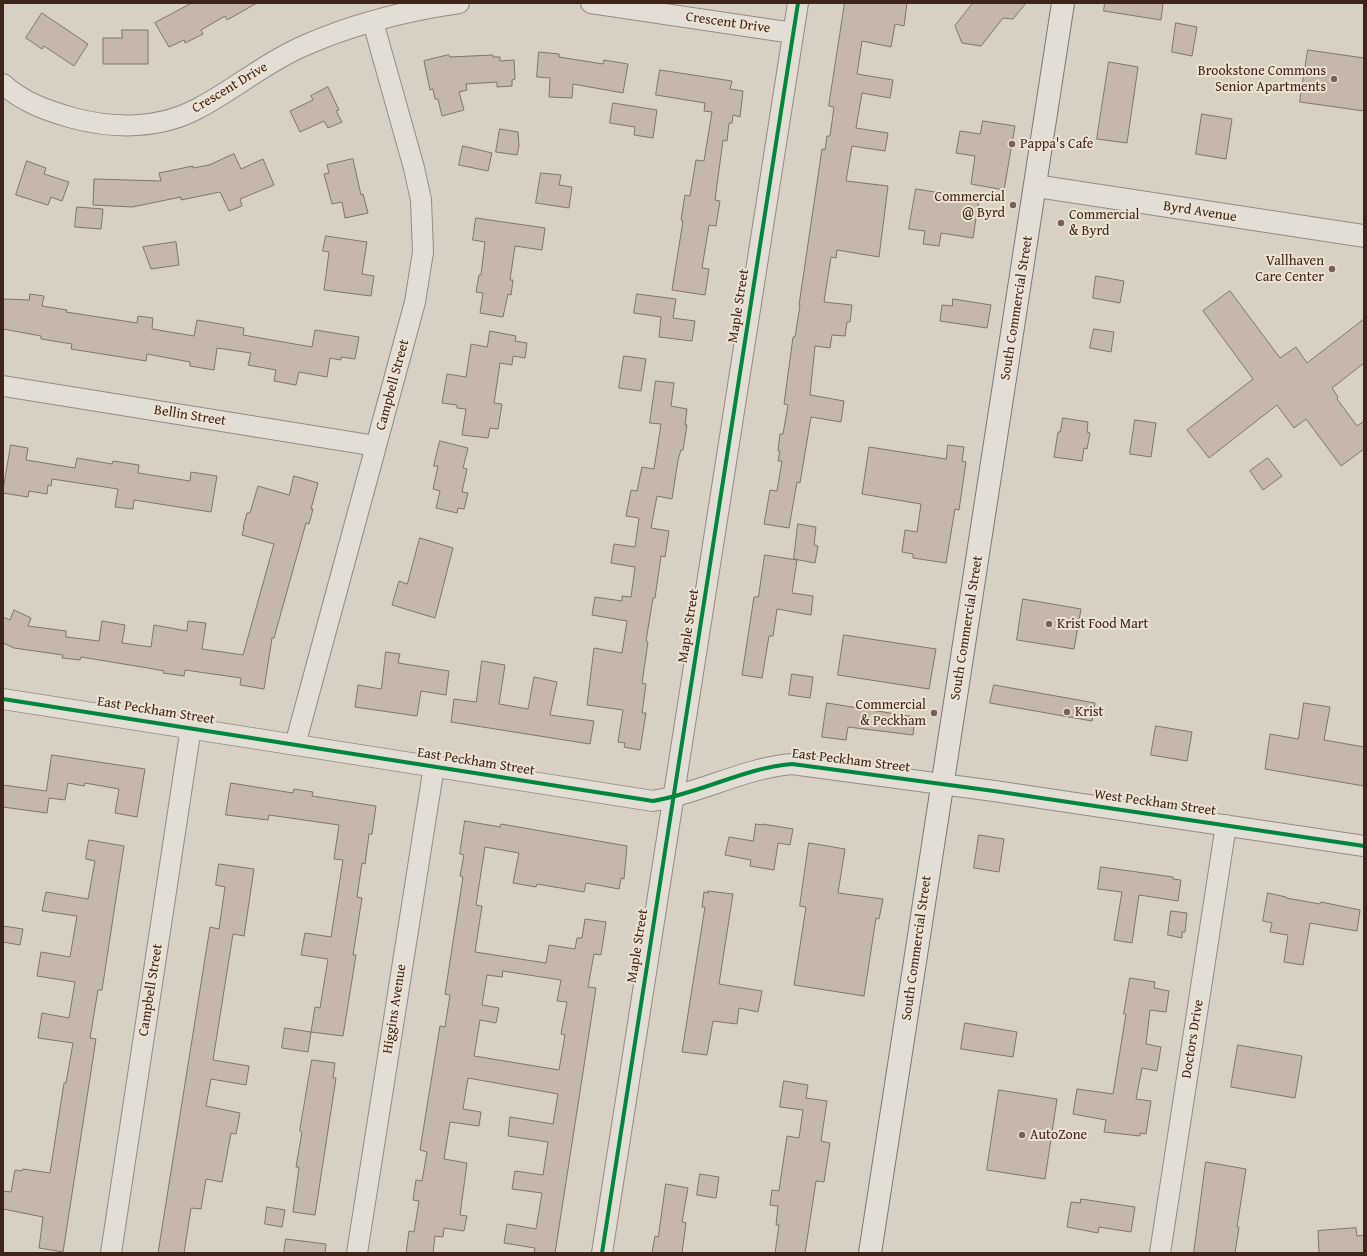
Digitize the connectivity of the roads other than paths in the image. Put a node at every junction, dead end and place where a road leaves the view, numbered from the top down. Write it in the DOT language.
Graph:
graph roads {
  1 [pos="459,3"];
  2 [pos="591,3"];
  3 [pos="798,3"];
  4 [pos="1063,3"];
  5 [pos="373,22"];
  6 [pos="793,33"];
  7 [pos="3,84"];
  8 [pos="1036,186"];
  9 [pos="1364,236"];
  10 [pos="3,386"];
  11 [pos="376,446"];
  12 [pos="3,699"];
  13 [pos="191,727"];
  14 [pos="295,745"];
  15 [pos="434,766"];
  16 [pos="942,784"];
  17 [pos="673,798"];
  18 [pos="1226,825"];
  19 [pos="1364,846"];
  20 [pos="111,1253"];
  21 [pos="357,1253"];
  22 [pos="602,1253"];
  23 [pos="871,1253"];
  24 [pos="1160,1253"];
  1 -- 5 [label="street, Crescent Drive"];
  2 -- 6 [label="street, Crescent Drive"];
  3 -- 6 [label="street, Maple Street"];
  4 -- 8 [label="main road, South Commercial Street"];
  5 -- 7 [label="street, Crescent Drive"];
  5 -- 11 [label="street, Campbell Street"];
  6 -- 17 [label="street, Maple Street"];
  8 -- 9 [label="main road, Byrd Avenue"];
  8 -- 16 [label="main road, South Commercial Street"];
  10 -- 11 [label="street, Bellin Street"];
  11 -- 14 [label="street, Campbell Street"];
  12 -- 13 [label="street, East Peckham Street"];
  13 -- 14 [label="street, East Peckham Street"];
  13 -- 20 [label="street, Campbell Street"];
  14 -- 15 [label="street, East Peckham Street"];
  15 -- 17 [label="street, East Peckham Street"];
  15 -- 21 [label="street, Higgins Avenue"];
  16 -- 17 [label="street, East Peckham Street"];
  16 -- 18 [label="street, West Peckham Street"];
  16 -- 23 [label="main road, South Commercial Street"];
  17 -- 22 [label="street, Maple Street"];
  18 -- 19 [label="street, West Peckham Street"];
  18 -- 24 [label="street, Doctors Drive"];
}
